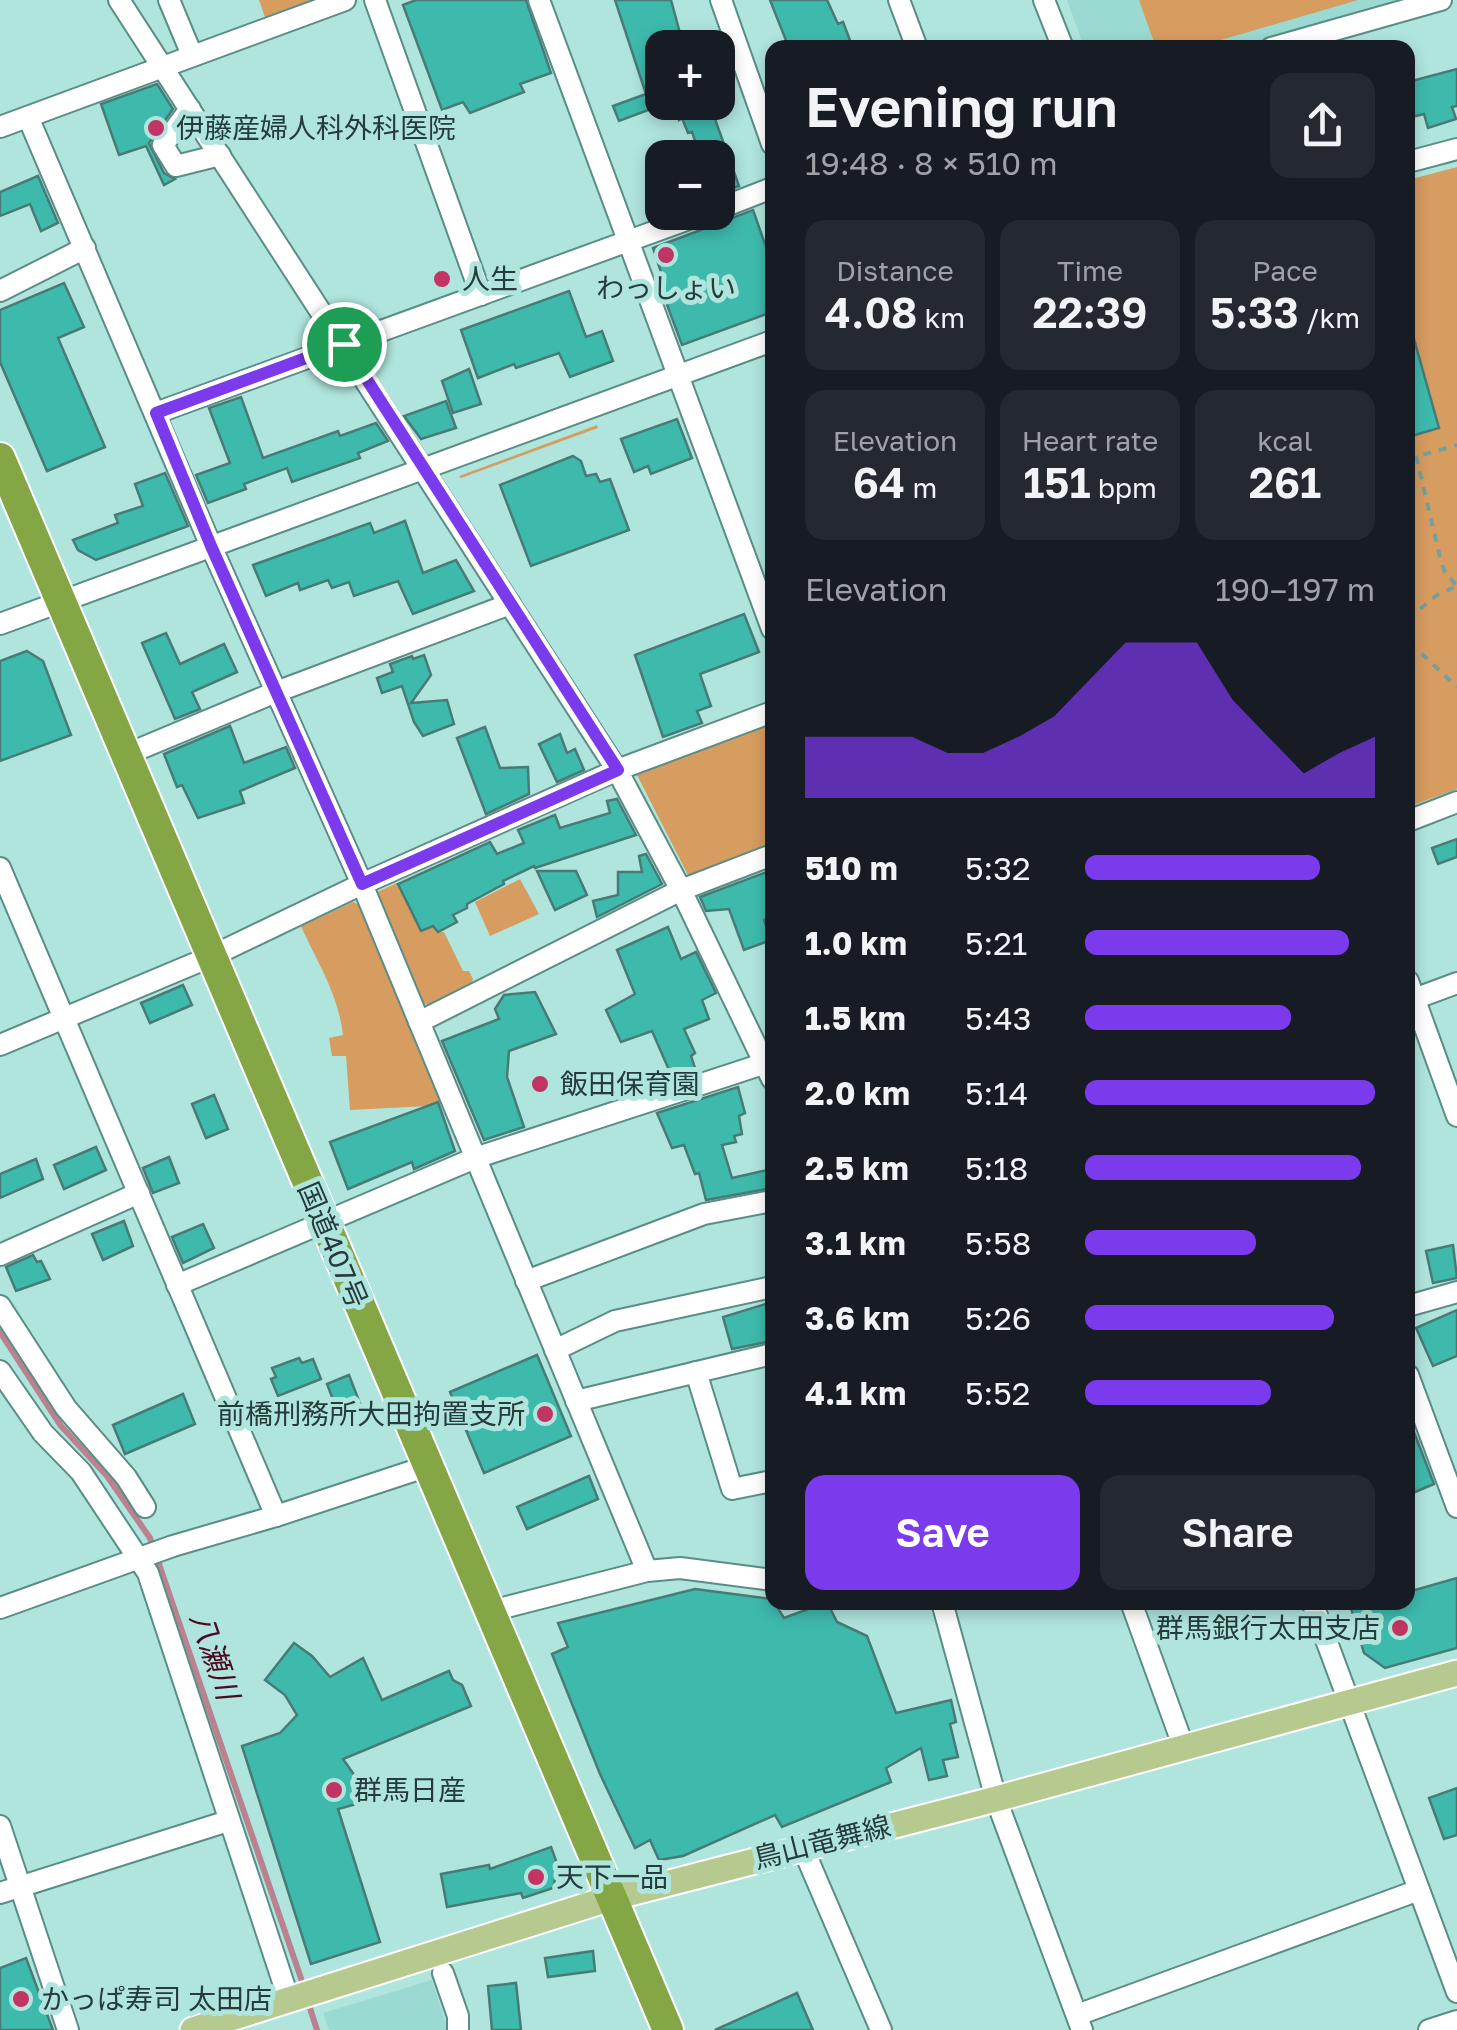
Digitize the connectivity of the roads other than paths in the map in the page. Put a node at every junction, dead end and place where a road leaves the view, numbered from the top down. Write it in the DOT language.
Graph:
graph roads {
  1 [pos="118,0"];
  2 [pos="170,0"];
  3 [pos="345,0"];
  4 [pos="374,0"];
  5 [pos="540,0"];
  6 [pos="721,0"];
  7 [pos="899,0"];
  8 [pos="1044,0"];
  9 [pos="1441,0"];
  10 [pos="913,40"];
  11 [pos="1059,40"];
  12 [pos="1299,40"];
  13 [pos="192,55"];
  14 [pos="162,66"];
  15 [pos="190,109"];
  16 [pos="28,116"];
  17 [pos="765,124"];
  18 [pos="0,127"];
  19 [pos="1457,149"];
  20 [pos="220,155"];
  21 [pos="1415,160"];
  22 [pos="765,191"];
  23 [pos="735,202"];
  24 [pos="660,230"];
  25 [pos="628,242"];
  26 [pos="85,248"];
  27 [pos="0,292"];
  28 [pos="481,295"];
  29 [pos="344,344"];
  30 [pos="765,344"];
  31 [pos="678,375"];
  32 [pos="156,413"];
  33 [pos="0,458"];
  34 [pos="422,469"];
  35 [pos="211,546"];
  36 [pos="61,603"];
  37 [pos="510,604"];
  38 [pos="765,610"];
  39 [pos="0,624"];
  40 [pos="276,692"];
  41 [pos="765,715"];
  42 [pos="125,755"];
  43 [pos="618,770"];
  44 [pos="1457,802"];
  45 [pos="1415,818"];
  46 [pos="765,857"];
  47 [pos="0,868"];
  48 [pos="362,884"];
  49 [pos="681,890"];
  50 [pos="210,957"];
  51 [pos="1457,983"];
  52 [pos="1415,989"];
  53 [pos="1415,1001"];
  54 [pos="63,1018"];
  55 [pos="419,1022"];
  56 [pos="0,1045"];
  57 [pos="765,1056"];
  58 [pos="765,1070"];
  59 [pos="1457,1116"];
  60 [pos="475,1158"];
  61 [pos="139,1193"];
  62 [pos="765,1202"];
  63 [pos="324,1222"];
  64 [pos="0,1255"];
  65 [pos="526,1282"];
  66 [pos="177,1285"];
  67 [pos="765,1288"];
  68 [pos="1457,1292"];
  69 [pos="1415,1304"];
  70 [pos="0,1306"];
  71 [pos="555,1350"];
  72 [pos="765,1356"];
  73 [pos="0,1371"];
  74 [pos="696,1372"];
  75 [pos="1415,1394"];
  76 [pos="576,1400"];
  77 [pos="428,1466"];
  78 [pos="765,1482"];
  79 [pos="146,1507"];
  80 [pos="1457,1507"];
  81 [pos="276,1516"];
  82 [pos="138,1558"];
  83 [pos="647,1572"];
  84 [pos="765,1579"];
  85 [pos="0,1608"];
  86 [pos="944,1610"];
  87 [pos="1133,1610"];
  88 [pos="1315,1610"];
  89 [pos="491,1611"];
  90 [pos="1457,1672"];
  91 [pos="1348,1702"];
  92 [pos="1184,1748"];
  93 [pos="996,1799"];
  94 [pos="228,1821"];
  95 [pos="0,1826"];
  96 [pos="802,1846"];
  97 [pos="10,1890"];
  98 [pos="1419,1890"];
  99 [pos="612,1898"];
  100 [pos="1457,1928"];
  101 [pos="1436,1936"];
  102 [pos="443,1974"];
  103 [pos="1457,1992"];
  104 [pos="299,1997"];
  105 [pos="1457,2021"];
  106 [pos="1080,2022"];
  107 [pos="68,2030"];
  108 [pos="193,2030"];
  109 [pos="458,2030"];
  110 [pos="668,2030"];
  111 [pos="881,2030"];
  112 [pos="1429,2030"];
  1 -- 14 [label="street"];
  2 -- 13 [label="street"];
  3 -- 13 [label="street"];
  4 -- 28 [label="street"];
  5 -- 25 [label="street"];
  6 -- 17 [label="street"];
  7 -- 10 [label="street"];
  8 -- 11 [label="street"];
  9 -- 12 [label="street"];
  13 -- 14 [label="street"];
  14 -- 15 [label="street"];
  14 -- 16 [label="street"];
  15 -- 20 [label="street"];
  15 -- 20 [label="street"];
  16 -- 18 [label="street"];
  16 -- 26 [label="street"];
  19 -- 21 [label="street"];
  20 -- 29 [label="street"];
  22 -- 23 [label="street"];
  24 -- 25 [label="street"];
  25 -- 28 [label="street"];
  25 -- 31 [label="street"];
  26 -- 27 [label="street"];
  26 -- 32 [label="street"];
  28 -- 29 [label="street"];
  29 -- 32 [label="street"];
  29 -- 34 [label="street"];
  30 -- 31 [label="street"];
  31 -- 34 [label="street"];
  31 -- 38 [label="street"];
  32 -- 35 [label="street"];
  33 -- 36 [label="highway, 国道407号"];
  34 -- 35 [label="street"];
  34 -- 37 [label="street"];
  35 -- 36 [label="street"];
  35 -- 40 [label="street"];
  36 -- 39 [label="street"];
  36 -- 42 [label="highway, 国道407号"];
  37 -- 40 [label="street"];
  37 -- 43 [label="street"];
  40 -- 42 [label="street"];
  40 -- 48 [label="street"];
  41 -- 43 [label="street"];
  42 -- 50 [label="highway, 国道407号"];
  43 -- 48 [label="street"];
  43 -- 49 [label="street"];
  44 -- 45 [label="street"];
  46 -- 49 [label="street"];
  47 -- 54 [label="street"];
  48 -- 50 [label="street"];
  48 -- 55 [label="street"];
  49 -- 55 [label="street"];
  49 -- 57 [label="street"];
  50 -- 54 [label="street"];
  50 -- 63 [label="highway, 国道407号"];
  51 -- 52 [label="street"];
  53 -- 59 [label="street"];
  54 -- 56 [label="street"];
  54 -- 61 [label="street"];
  55 -- 60 [label="street"];
  58 -- 60 [label="street"];
  60 -- 63 [label="street"];
  60 -- 65 [label="street"];
  61 -- 64 [label="street"];
  61 -- 66 [label="street"];
  62 -- 65 [label="street"];
  63 -- 66 [label="street"];
  63 -- 77 [label="highway, 国道407号"];
  65 -- 71 [label="street"];
  66 -- 81 [label="street"];
  67 -- 71 [label="street"];
  68 -- 69 [label="street"];
  70 -- 79 [label="street"];
  71 -- 76 [label="street"];
  72 -- 74 [label="street"];
  73 -- 82 [label="street"];
  74 -- 76 [label="street"];
  74 -- 78 [label="street"];
  75 -- 80 [label="street"];
  76 -- 83 [label="street"];
  77 -- 81 [label="street"];
  77 -- 89 [label="highway, 国道407号"];
  81 -- 82 [label="street"];
  82 -- 85 [label="street"];
  82 -- 94 [label="street"];
  83 -- 84 [label="street"];
  83 -- 89 [label="street"];
  86 -- 93 [label="street"];
  87 -- 92 [label="street"];
  88 -- 91 [label="street"];
  89 -- 99 [label="highway, 国道407号"];
  90 -- 91 [label="main road, 鳥山竜舞線"];
  91 -- 92 [label="main road, 鳥山竜舞線"];
  91 -- 98 [label="street"];
  92 -- 93 [label="main road, 鳥山竜舞線"];
  93 -- 96 [label="main road, 鳥山竜舞線"];
  93 -- 106 [label="street"];
  94 -- 97 [label="street"];
  94 -- 104 [label="street"];
  95 -- 97 [label="street"];
  96 -- 99 [label="main road, 鳥山竜舞線"];
  96 -- 111 [label="street"];
  97 -- 107 [label="street"];
  98 -- 101 [label="street"];
  98 -- 106 [label="street"];
  99 -- 104 [label="main road, 鳥山竜舞線"];
  99 -- 110 [label="highway, 国道407号"];
  100 -- 101 [label="street"];
  101 -- 103 [label="street"];
  102 -- 109 [label="street"];
  104 -- 108 [label="main road, 鳥山竜舞線"];
  105 -- 112 [label="street"];
}
